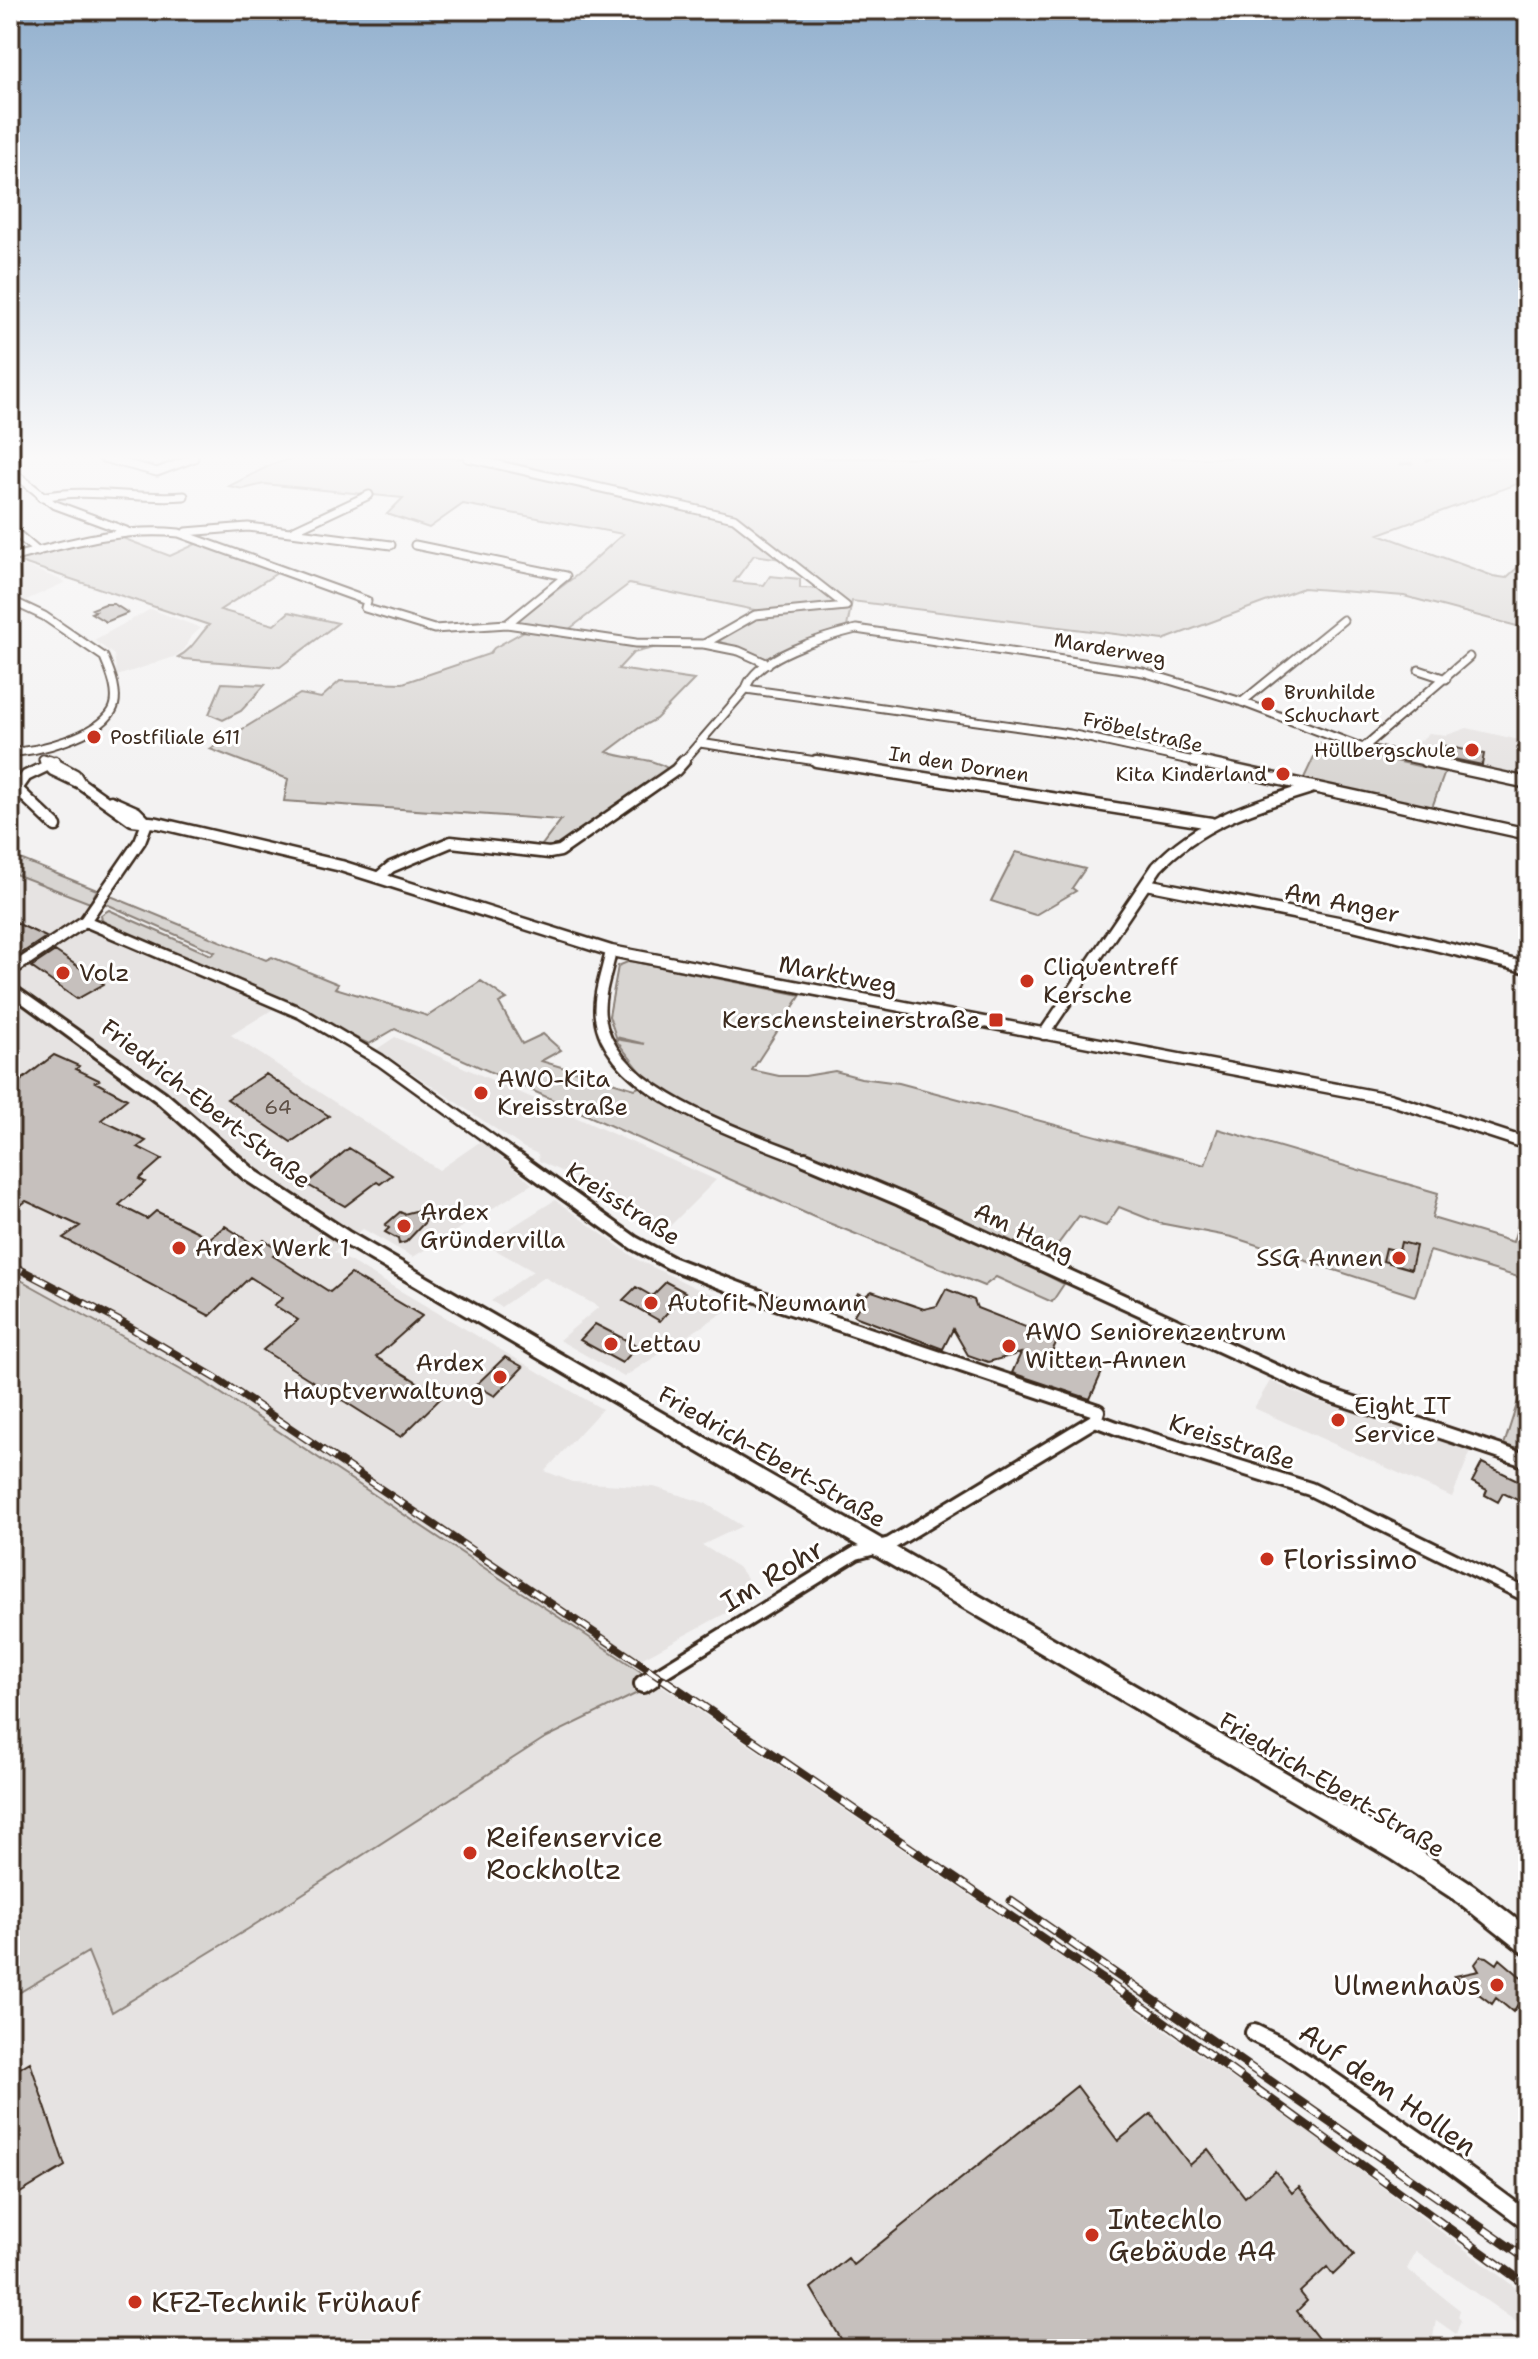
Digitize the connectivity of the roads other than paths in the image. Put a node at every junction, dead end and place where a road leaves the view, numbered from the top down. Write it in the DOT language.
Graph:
graph roads {
  1 [pos="273,568"];
  2 [pos="527,568"];
  3 [pos="804,568"];
  4 [pos="10,600"];
  5 [pos="1343,620"];
  6 [pos="507,624"];
  7 [pos="704,644"];
  8 [pos="1469,657"];
  9 [pos="768,664"];
  10 [pos="1419,670"];
  11 [pos="1446,679"];
  12 [pos="746,689"];
  13 [pos="1242,702"];
  14 [pos="700,743"];
  15 [pos="1363,748"];
  16 [pos="10,750"];
  17 [pos="31,753"];
  18 [pos="48,762"];
  19 [pos="1528,783"];
  20 [pos="1311,788"];
  21 [pos="147,823"];
  22 [pos="1211,823"];
  23 [pos="56,826"];
  24 [pos="1528,834"];
  25 [pos="379,877"];
  26 [pos="1146,884"];
  27 [pos="85,921"];
  28 [pos="611,951"];
  29 [pos="1528,968"];
  30 [pos="10,971"];
  31 [pos="10,987"];
  32 [pos="1044,1034"];
  33 [pos="1528,1144"];
  34 [pos="1095,1420"];
  35 [pos="1528,1461"];
  36 [pos="877,1546"];
  37 [pos="1528,1596"];
  38 [pos="643,1684"];
  39 [pos="1528,1943"];
  40 [pos="1254,2033"];
  41 [pos="1528,2221"];
  1 -- 6 [label="street"];
  2 -- 6 [label="street"];
  3 -- 7 [label="street"];
  4 -- 17 [label="street"];
  5 -- 13 [label="street"];
  6 -- 7 [label="street"];
  7 -- 9 [label="street"];
  8 -- 11 [label="street"];
  9 -- 12 [label="street, Marderweg"];
  9 -- 13 [label="street, Marderweg"];
  10 -- 11 [label="street"];
  11 -- 15 [label="street"];
  12 -- 14 [label="street, Marderweg"];
  12 -- 20 [label="street, Fröbelstraße"];
  13 -- 15 [label="street, Marderweg"];
  14 -- 22 [label="street, In den Dornen"];
  14 -- 25 [label="street, Marderweg"];
  15 -- 19 [label="street, Marderweg"];
  16 -- 17 [label="street"];
  17 -- 18 [label="street"];
  18 -- 21 [label="street"];
  18 -- 23 [label="street"];
  20 -- 22 [label="street"];
  20 -- 24 [label="street, Fröbelstraße"];
  21 -- 25 [label="street, Marktweg"];
  21 -- 27 [label="street"];
  22 -- 26 [label="street"];
  25 -- 28 [label="street, Marktweg"];
  26 -- 29 [label="street, Am Anger"];
  26 -- 32 [label="street"];
  27 -- 30 [label="street"];
  27 -- 34 [label="street, Kreisstraße"];
  28 -- 32 [label="street, Marktweg"];
  28 -- 35 [label="street, Am Hang"];
  31 -- 36 [label="street, Friedrich-Ebert-Straße"];
  32 -- 33 [label="street, Marktweg"];
  34 -- 36 [label="street, Im Rohr"];
  34 -- 37 [label="street, Kreisstraße"];
  36 -- 38 [label="street, Im Rohr"];
  36 -- 39 [label="street, Friedrich-Ebert-Straße"];
  40 -- 41 [label="street, Auf dem Hollen"];
}
